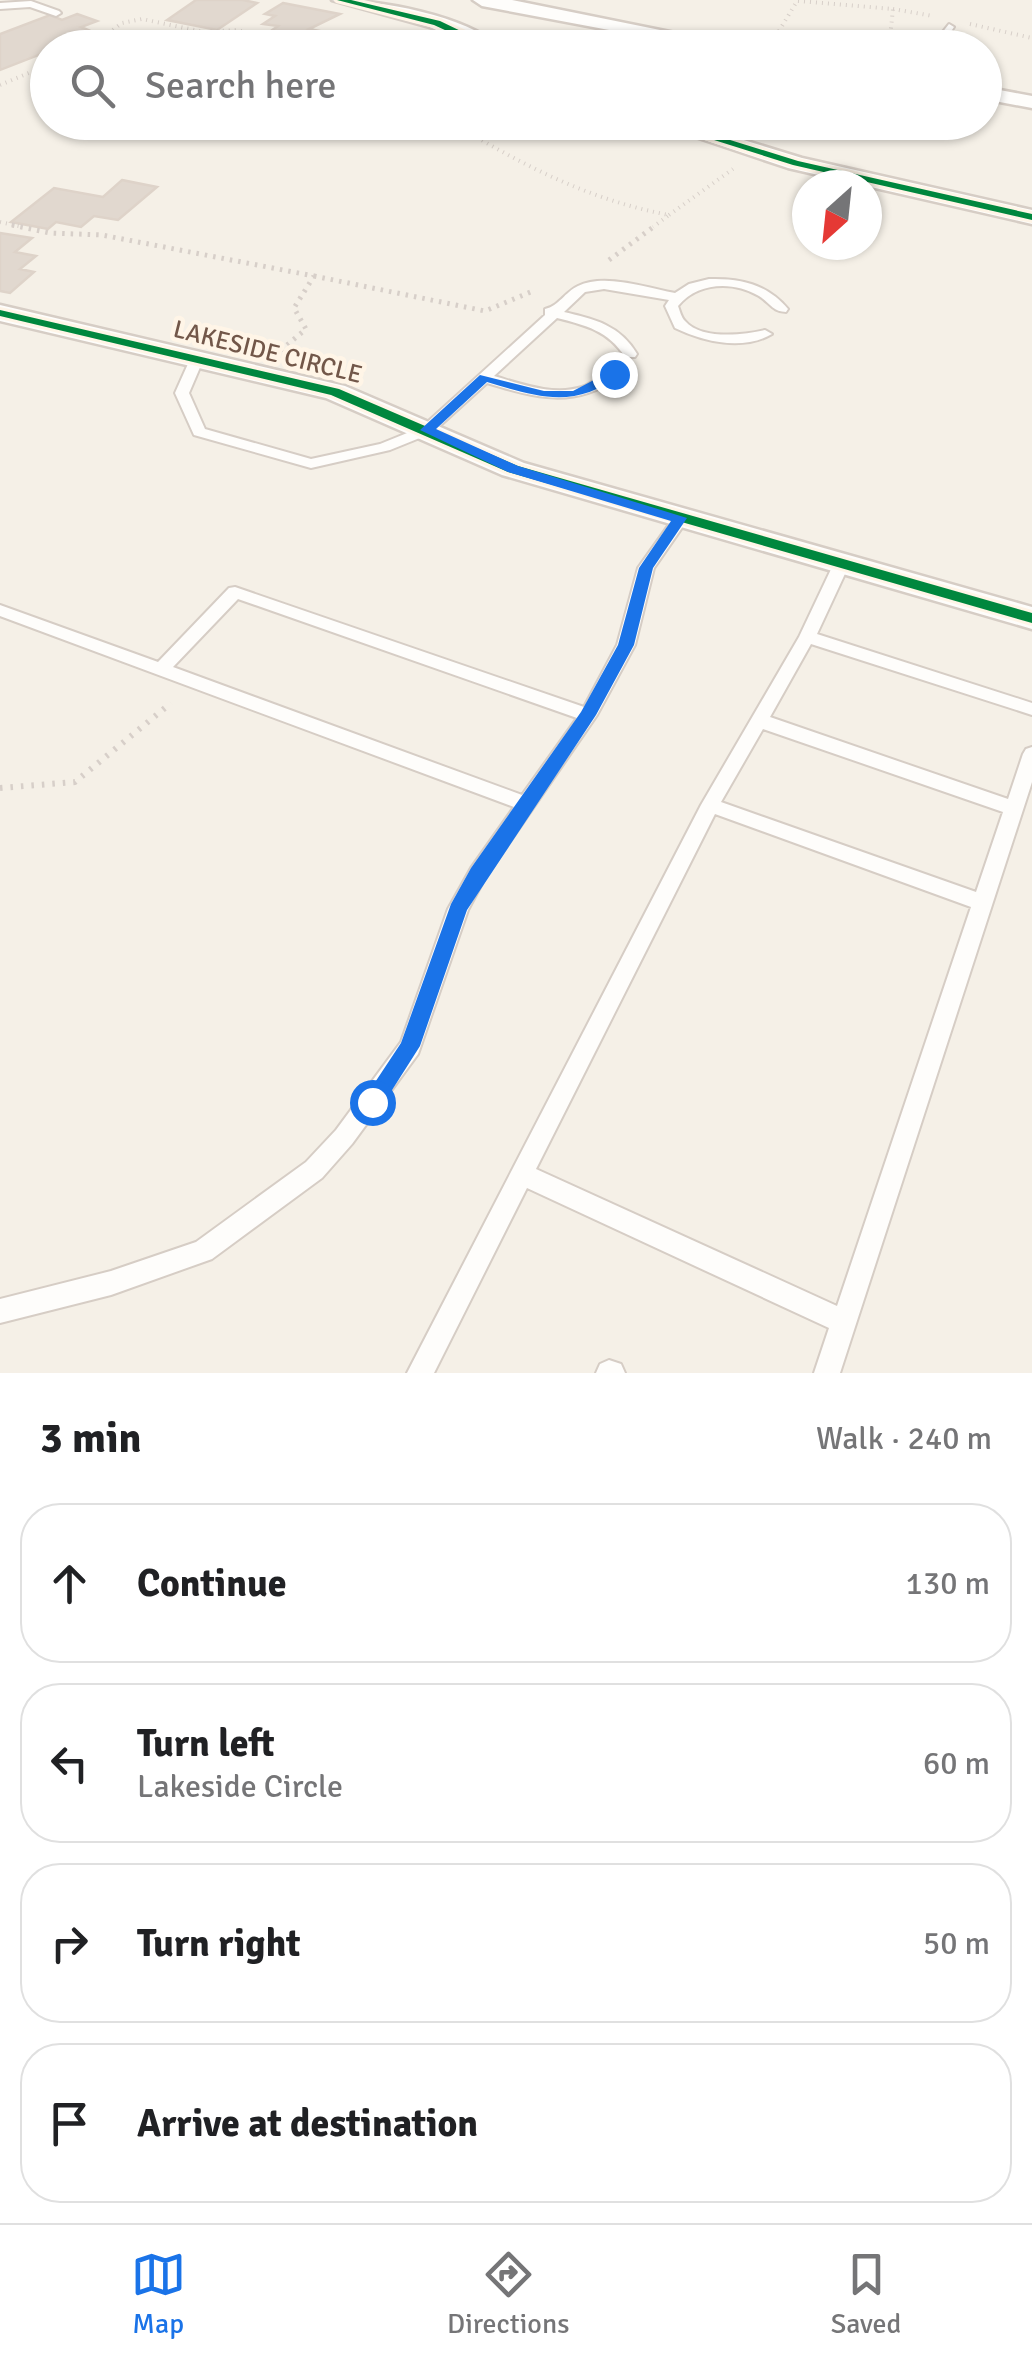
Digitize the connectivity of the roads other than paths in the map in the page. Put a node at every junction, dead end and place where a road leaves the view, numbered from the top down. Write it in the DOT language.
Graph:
graph roads {
  1 [pos="341,0"];
  2 [pos="481,0"];
  3 [pos="0,6"];
  4 [pos="515,6"];
  5 [pos="56,13"];
  6 [pos="437,23"];
  7 [pos="949,26"];
  8 [pos="455,30"];
  9 [pos="464,30"];
  10 [pos="642,30"];
  11 [pos="946,30"];
  12 [pos="1002,96"];
  13 [pos="1032,102"];
  14 [pos="720,140"];
  15 [pos="1032,217"];
  16 [pos="676,297"];
  17 [pos="781,309"];
  18 [pos="550,312"];
  19 [pos="1,313"];
  20 [pos="765,334"];
  21 [pos="630,354"];
  22 [pos="197,358"];
  23 [pos="614,374"];
  24 [pos="484,378"];
  25 [pos="427,430"];
  26 [pos="680,518"];
  27 [pos="842,563"];
  28 [pos="0,610"];
  29 [pos="1032,618"];
  30 [pos="807,637"];
  31 [pos="162,669"];
  32 [pos="1032,709"];
  33 [pos="588,715"];
  34 [pos="758,720"];
  35 [pos="1032,754"];
  36 [pos="526,804"];
  37 [pos="710,804"];
  38 [pos="1015,808"];
  39 [pos="983,903"];
  40 [pos="522,1174"];
  41 [pos="0,1311"];
  42 [pos="844,1322"];
  43 [pos="420,1373"];
  44 [pos="827,1373"];
  1 -- 6 [label="street"];
  2 -- 4 [label="street"];
  2 -- 6 [label="street"];
  3 -- 5 [label="lane"];
  4 -- 9 [label="street"];
  4 -- 10 [label="street"];
  6 -- 8 [label="street"];
  7 -- 11 [label="lane"];
  12 -- 13 [label="street"];
  14 -- 15 [label="street"];
  16 -- 17 [label="lane"];
  16 -- 18 [label="lane"];
  16 -- 20 [label="lane"];
  18 -- 21 [label="lane"];
  18 -- 24 [label="lane"];
  19 -- 22 [label="street, LAKESIDE CIRCLE"];
  22 -- 25 [label="street, LAKESIDE CIRCLE"];
  22 -- 25 [label="lane"];
  23 -- 24 [label="lane"];
  24 -- 25 [label="lane"];
  25 -- 26 [label="street, LAKESIDE CIRCLE"];
  26 -- 27 [label="street, LAKESIDE CIRCLE"];
  26 -- 33 [label="lane"];
  27 -- 29 [label="street, LAKESIDE CIRCLE"];
  27 -- 30 [label="lane"];
  28 -- 31 [label="lane"];
  30 -- 32 [label="lane"];
  30 -- 34 [label="lane"];
  31 -- 33 [label="lane"];
  31 -- 36 [label="lane"];
  33 -- 36 [label="lane"];
  34 -- 37 [label="lane"];
  34 -- 38 [label="lane"];
  35 -- 38 [label="lane"];
  36 -- 41 [label="lane"];
  37 -- 39 [label="lane"];
  37 -- 40 [label="lane"];
  38 -- 39 [label="lane"];
  39 -- 42 [label="lane"];
  40 -- 42 [label="lane"];
  40 -- 43 [label="lane"];
  42 -- 44 [label="lane"];
}
